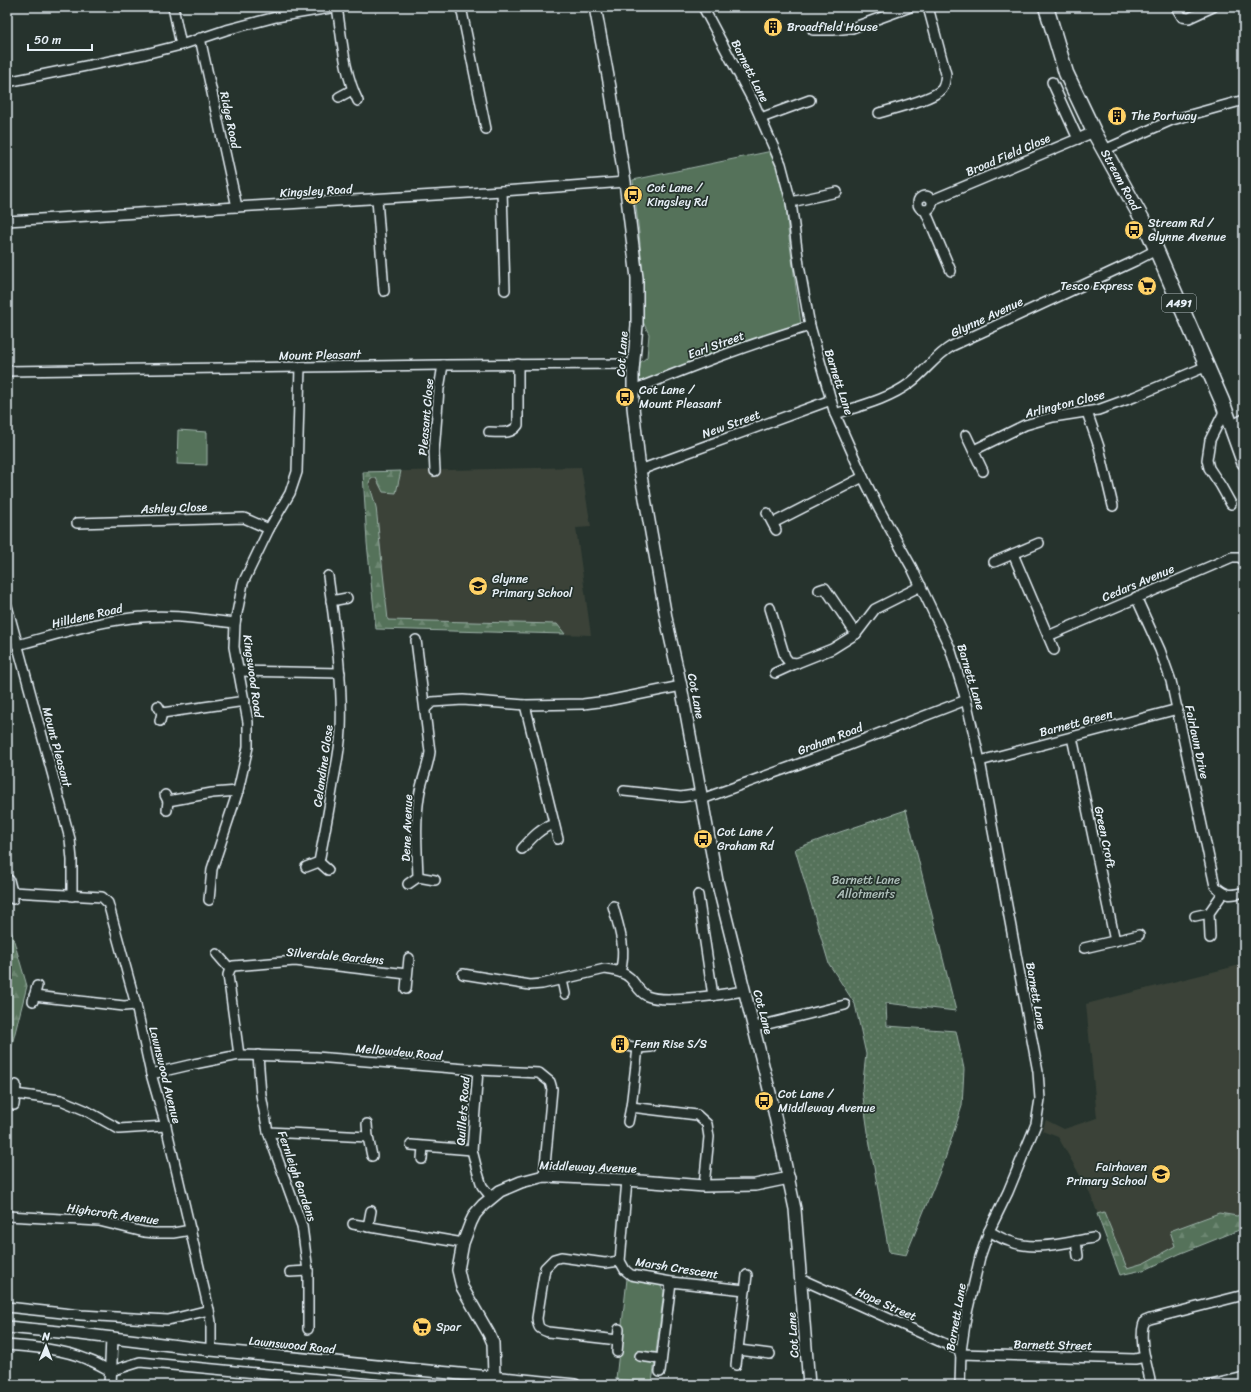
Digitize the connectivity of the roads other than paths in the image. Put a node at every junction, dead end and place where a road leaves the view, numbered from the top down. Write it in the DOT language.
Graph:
graph roads {
  1 [pos="172,7"];
  2 [pos="337,7"];
  3 [pos="461,7"];
  4 [pos="595,7"];
  5 [pos="703,7"];
  6 [pos="910,7"];
  7 [pos="928,7"];
  8 [pos="1046,7"];
  9 [pos="1176,7"];
  10 [pos="1213,7"];
  11 [pos="813,30"];
  12 [pos="200,38"];
  13 [pos="181,45"];
  14 [pos="7,82"];
  15 [pos="1052,82"];
  16 [pos="352,90"];
  17 [pos="339,97"];
  18 [pos="810,100"];
  19 [pos="1244,100"];
  20 [pos="358,101"];
  21 [pos="879,113"];
  22 [pos="761,118"];
  23 [pos="486,129"];
  24 [pos="1094,132"];
  25 [pos="1078,139"];
  26 [pos="1104,150"];
  27 [pos="625,182"];
  28 [pos="502,191"];
  29 [pos="837,192"];
  30 [pos="377,199"];
  31 [pos="932,200"];
  32 [pos="791,202"];
  33 [pos="238,207"];
  34 [pos="925,210"];
  35 [pos="7,221"];
  36 [pos="1156,250"];
  37 [pos="951,270"];
  38 [pos="505,290"];
  39 [pos="384,291"];
  40 [pos="810,326"];
  41 [pos="518,364"];
  42 [pos="634,364"];
  43 [pos="443,365"];
  44 [pos="1208,366"];
  45 [pos="300,367"];
  46 [pos="7,371"];
  47 [pos="633,390"];
  48 [pos="831,400"];
  49 [pos="1225,410"];
  50 [pos="1087,412"];
  51 [pos="835,414"];
  52 [pos="1244,419"];
  53 [pos="1231,426"];
  54 [pos="489,432"];
  55 [pos="966,435"];
  56 [pos="974,450"];
  57 [pos="1244,462"];
  58 [pos="640,470"];
  59 [pos="435,471"];
  60 [pos="983,471"];
  61 [pos="863,477"];
  62 [pos="1231,504"];
  63 [pos="1113,506"];
  64 [pos="767,513"];
  65 [pos="77,523"];
  66 [pos="269,529"];
  67 [pos="1039,543"];
  68 [pos="1013,554"];
  69 [pos="1241,559"];
  70 [pos="994,562"];
  71 [pos="328,576"];
  72 [pos="921,586"];
  73 [pos="819,590"];
  74 [pos="1136,597"];
  75 [pos="347,598"];
  76 [pos="331,601"];
  77 [pos="7,606"];
  78 [pos="770,608"];
  79 [pos="235,623"];
  80 [pos="856,634"];
  81 [pos="1048,636"];
  82 [pos="416,640"];
  83 [pos="17,645"];
  84 [pos="1054,650"];
  85 [pos="797,663"];
  86 [pos="238,671"];
  87 [pos="340,673"];
  88 [pos="775,673"];
  89 [pos="681,686"];
  90 [pos="966,700"];
  91 [pos="245,701"];
  92 [pos="526,705"];
  93 [pos="425,709"];
  94 [pos="1178,709"];
  95 [pos="160,714"];
  96 [pos="1072,737"];
  97 [pos="980,761"];
  98 [pos="638,783"];
  99 [pos="238,791"];
  100 [pos="624,791"];
  101 [pos="638,793"];
  102 [pos="701,796"];
  103 [pos="167,802"];
  104 [pos="554,824"];
  105 [pos="558,839"];
  106 [pos="522,849"];
  107 [pos="319,862"];
  108 [pos="306,867"];
  109 [pos="328,870"];
  110 [pos="418,877"];
  111 [pos="9,880"];
  112 [pos="435,880"];
  113 [pos="408,884"];
  114 [pos="1244,892"];
  115 [pos="1223,893"];
  116 [pos="698,895"];
  117 [pos="72,896"];
  118 [pos="209,900"];
  119 [pos="613,906"];
  120 [pos="1209,913"];
  121 [pos="1195,916"];
  122 [pos="1139,936"];
  123 [pos="1210,938"];
  124 [pos="1115,941"];
  125 [pos="1084,948"];
  126 [pos="217,954"];
  127 [pos="409,958"];
  128 [pos="230,969"];
  129 [pos="620,972"];
  130 [pos="407,974"];
  131 [pos="463,974"];
  132 [pos="562,980"];
  133 [pos="37,986"];
  134 [pos="406,989"];
  135 [pos="744,991"];
  136 [pos="565,994"];
  137 [pos="713,996"];
  138 [pos="136,1005"];
  139 [pos="845,1005"];
  140 [pos="754,1027"];
  141 [pos="628,1046"];
  142 [pos="651,1047"];
  143 [pos="638,1048"];
  144 [pos="239,1055"];
  145 [pos="258,1055"];
  146 [pos="478,1070"];
  147 [pos="151,1074"];
  148 [pos="14,1105"];
  149 [pos="631,1106"];
  150 [pos="628,1122"];
  151 [pos="367,1124"];
  152 [pos="166,1126"];
  153 [pos="268,1132"];
  154 [pos="368,1137"];
  155 [pos="411,1146"];
  156 [pos="423,1147"];
  157 [pos="472,1150"];
  158 [pos="372,1156"];
  159 [pos="422,1159"];
  160 [pos="544,1176"];
  161 [pos="789,1178"];
  162 [pos="627,1180"];
  163 [pos="704,1186"];
  164 [pos="492,1197"];
  165 [pos="371,1211"];
  166 [pos="7,1216"];
  167 [pos="354,1224"];
  168 [pos="368,1227"];
  169 [pos="191,1230"];
  170 [pos="989,1231"];
  171 [pos="1093,1238"];
  172 [pos="1076,1241"];
  173 [pos="463,1243"];
  174 [pos="1078,1256"];
  175 [pos="620,1262"];
  176 [pos="308,1271"];
  177 [pos="290,1272"];
  178 [pos="747,1274"];
  179 [pos="801,1279"];
  180 [pos="671,1282"];
  181 [pos="745,1290"];
  182 [pos="1244,1295"];
  183 [pos="7,1307"];
  184 [pos="209,1310"];
  185 [pos="7,1327"];
  186 [pos="308,1329"];
  187 [pos="619,1329"];
  188 [pos="112,1338"];
  189 [pos="618,1340"];
  190 [pos="7,1345"];
  191 [pos="211,1350"];
  192 [pos="739,1350"];
  193 [pos="617,1352"];
  194 [pos="960,1353"];
  195 [pos="770,1354"];
  196 [pos="640,1356"];
  197 [pos="1145,1358"];
  198 [pos="661,1359"];
  199 [pos="736,1365"];
  200 [pos="111,1371"];
  201 [pos="660,1372"];
  202 [pos="494,1376"];
  203 [pos="1244,1377"];
  204 [pos="110,1385"];
  205 [pos="382,1385"];
  206 [pos="575,1385"];
  207 [pos="809,1385"];
  208 [pos="960,1385"];
  209 [pos="1151,1385"];
  210 [pos="1211,1385"];
  1 -- 13 [label="street"];
  2 -- 12 [label="street"];
  2 -- 16 [label="street"];
  3 -- 23 [label="street"];
  4 -- 27 [label="street, Cot Lane"];
  5 -- 22 [label="street, Barnett Lane"];
  6 -- 11 [label="street"];
  7 -- 21 [label="street"];
  8 -- 24 [label="highway, Stream Road / A491"];
  9 -- 10 [label="street"];
  12 -- 13 [label="street"];
  12 -- 33 [label="street, Ridge Road"];
  13 -- 14 [label="street"];
  15 -- 25 [label="street"];
  16 -- 17 [label="street"];
  16 -- 20 [label="street"];
  18 -- 22 [label="street"];
  19 -- 26 [label="street"];
  22 -- 32 [label="street, Barnett Lane"];
  24 -- 25 [label="street, Broad Field Close"];
  24 -- 26 [label="highway, Stream Road / A491"];
  25 -- 31 [label="street, Broad Field Close"];
  26 -- 36 [label="highway, Stream Road / A491"];
  27 -- 28 [label="street, Kingsley Road"];
  27 -- 42 [label="street, Cot Lane"];
  28 -- 30 [label="street, Kingsley Road"];
  28 -- 38 [label="street"];
  29 -- 32 [label="street"];
  30 -- 33 [label="street, Kingsley Road"];
  30 -- 39 [label="street"];
  31 -- 34 [label="street"];
  31 -- 34 [label="street, Broad Field Close"];
  32 -- 40 [label="street, Barnett Lane"];
  33 -- 35 [label="street, Kingsley Road"];
  34 -- 37 [label="street, Broad Field Close"];
  36 -- 44 [label="highway, Stream Road / A491"];
  36 -- 51 [label="street, Glynne Avenue"];
  40 -- 47 [label="street, Earl Street"];
  40 -- 48 [label="street, Barnett Lane"];
  41 -- 42 [label="street, Mount Pleasant"];
  41 -- 43 [label="street, Mount Pleasant"];
  41 -- 54 [label="street"];
  42 -- 47 [label="street, Cot Lane"];
  43 -- 45 [label="street, Mount Pleasant"];
  43 -- 59 [label="street, Pleasant Close"];
  44 -- 49 [label="highway, Stream Road / A491"];
  44 -- 50 [label="street, Arlington Close"];
  45 -- 46 [label="street, Mount Pleasant"];
  45 -- 66 [label="street, Kingswood Road"];
  47 -- 58 [label="street, Cot Lane"];
  48 -- 51 [label="street, Barnett Lane"];
  48 -- 58 [label="street, New Street"];
  49 -- 53 [label="highway, Stream Road / A491"];
  49 -- 62 [label="street"];
  50 -- 56 [label="street, Arlington Close"];
  50 -- 63 [label="street"];
  51 -- 61 [label="street, Barnett Lane"];
  52 -- 53 [label="street"];
  53 -- 57 [label="highway, Stream Road / A491"];
  55 -- 56 [label="street"];
  56 -- 60 [label="street"];
  58 -- 89 [label="street, Cot Lane"];
  61 -- 64 [label="street"];
  61 -- 72 [label="street, Barnett Lane"];
  65 -- 66 [label="street, Ashley Close"];
  66 -- 79 [label="street, Kingswood Road"];
  67 -- 68 [label="street"];
  68 -- 70 [label="street"];
  68 -- 81 [label="street"];
  69 -- 74 [label="street, Cedars Avenue"];
  71 -- 76 [label="street, Celandine Close"];
  72 -- 80 [label="street"];
  72 -- 90 [label="street, Barnett Lane"];
  73 -- 80 [label="street"];
  74 -- 81 [label="street, Cedars Avenue"];
  74 -- 94 [label="street, Fairlawn Drive"];
  75 -- 76 [label="street"];
  76 -- 87 [label="street, Celandine Close"];
  77 -- 83 [label="street, Mount Pleasant"];
  78 -- 85 [label="street"];
  79 -- 83 [label="street, Hilldene Road"];
  79 -- 86 [label="street, Kingswood Road"];
  80 -- 85 [label="street"];
  81 -- 84 [label="street"];
  82 -- 93 [label="street, Dene Avenue"];
  83 -- 117 [label="street, Mount Pleasant"];
  85 -- 88 [label="street"];
  86 -- 87 [label="street"];
  86 -- 91 [label="street, Kingswood Road"];
  87 -- 107 [label="street, Celandine Close"];
  89 -- 92 [label="street"];
  89 -- 102 [label="street, Cot Lane"];
  90 -- 97 [label="street, Barnett Lane"];
  90 -- 102 [label="street, Graham Road"];
  91 -- 95 [label="street"];
  91 -- 99 [label="street, Kingswood Road"];
  92 -- 93 [label="street"];
  92 -- 104 [label="street"];
  93 -- 110 [label="street, Dene Avenue"];
  94 -- 96 [label="street, Barnett Green"];
  94 -- 115 [label="street, Fairlawn Drive"];
  96 -- 97 [label="street, Barnett Green"];
  96 -- 124 [label="street, Green Croft"];
  97 -- 170 [label="street, Barnett Lane"];
  98 -- 101 [label="street"];
  99 -- 103 [label="street"];
  99 -- 118 [label="street, Kingswood Road"];
  100 -- 101 [label="street, Graham Road"];
  101 -- 102 [label="street, Graham Road"];
  102 -- 135 [label="street, Cot Lane"];
  104 -- 105 [label="street"];
  104 -- 106 [label="street"];
  107 -- 108 [label="street"];
  107 -- 109 [label="street"];
  110 -- 112 [label="street, Dene Avenue"];
  110 -- 113 [label="street, Dene Avenue"];
  111 -- 117 [label="street, Lawnswood Avenue"];
  114 -- 115 [label="street"];
  115 -- 120 [label="street"];
  116 -- 137 [label="street"];
  117 -- 138 [label="street, Lawnswood Avenue"];
  119 -- 129 [label="street"];
  120 -- 121 [label="street"];
  120 -- 123 [label="street"];
  122 -- 124 [label="street"];
  124 -- 125 [label="street"];
  126 -- 128 [label="street"];
  127 -- 130 [label="street"];
  128 -- 130 [label="street, Silverdale Gardens"];
  128 -- 144 [label="street"];
  129 -- 132 [label="street"];
  129 -- 137 [label="street"];
  130 -- 134 [label="street"];
  131 -- 132 [label="street"];
  132 -- 136 [label="street"];
  133 -- 138 [label="street"];
  135 -- 137 [label="street"];
  135 -- 140 [label="street, Cot Lane"];
  138 -- 147 [label="street, Lawnswood Avenue"];
  139 -- 140 [label="street"];
  140 -- 161 [label="street, Cot Lane"];
  141 -- 143 [label="street"];
  142 -- 143 [label="street"];
  143 -- 149 [label="street"];
  144 -- 145 [label="street, Mellowdew Road"];
  144 -- 147 [label="street, Mellowdew Road"];
  145 -- 146 [label="street, Mellowdew Road"];
  145 -- 153 [label="street, Fernleigh Gardens"];
  146 -- 157 [label="street, Quillets Road"];
  146 -- 160 [label="street, Mellowdew Road"];
  147 -- 152 [label="street, Lawnswood Avenue"];
  148 -- 152 [label="street"];
  149 -- 150 [label="street"];
  149 -- 163 [label="street"];
  151 -- 154 [label="street"];
  152 -- 169 [label="street, Lawnswood Avenue"];
  153 -- 154 [label="street"];
  153 -- 176 [label="street, Fernleigh Gardens"];
  154 -- 158 [label="street"];
  155 -- 156 [label="street"];
  156 -- 157 [label="street"];
  156 -- 159 [label="street"];
  157 -- 164 [label="street, Quillets Road"];
  160 -- 162 [label="street, Middleway Avenue"];
  160 -- 164 [label="street, Middleway Avenue"];
  161 -- 163 [label="street, Middleway Avenue"];
  161 -- 179 [label="street, Cot Lane"];
  162 -- 163 [label="street, Middleway Avenue"];
  162 -- 175 [label="street, Marsh Crescent"];
  164 -- 173 [label="street, Middleway Avenue"];
  165 -- 168 [label="street"];
  166 -- 169 [label="street, Highcroft Avenue"];
  167 -- 168 [label="street"];
  168 -- 173 [label="street"];
  169 -- 184 [label="street, Lawnswood Avenue"];
  170 -- 172 [label="street"];
  170 -- 194 [label="street, Barnett Lane"];
  171 -- 172 [label="street"];
  172 -- 174 [label="street"];
  173 -- 202 [label="street, Middleway Avenue"];
  175 -- 180 [label="street, Marsh Crescent"];
  175 -- 189 [label="street"];
  176 -- 177 [label="street"];
  176 -- 186 [label="street, Fernleigh Gardens"];
  178 -- 181 [label="street"];
  179 -- 194 [label="street, Hope Street"];
  179 -- 207 [label="street, Cot Lane"];
  180 -- 181 [label="street, Marsh Crescent"];
  180 -- 198 [label="street"];
  181 -- 192 [label="street"];
  182 -- 197 [label="street"];
  183 -- 184 [label="street"];
  184 -- 191 [label="street, Lawnswood Avenue"];
  185 -- 188 [label="street, Lawnswood Road"];
  187 -- 189 [label="street"];
  188 -- 191 [label="street, Lawnswood Road"];
  188 -- 200 [label="street"];
  189 -- 193 [label="street"];
  190 -- 200 [label="street"];
  191 -- 202 [label="street, Lawnswood Road"];
  192 -- 195 [label="street"];
  192 -- 199 [label="street"];
  194 -- 197 [label="street, Barnett Street"];
  194 -- 208 [label="street, Barnett Lane"];
  196 -- 198 [label="street"];
  197 -- 209 [label="street"];
  198 -- 201 [label="street"];
  200 -- 204 [label="street"];
  200 -- 205 [label="street"];
  202 -- 206 [label="street, Lawnswood Road"];
  203 -- 210 [label="street"];
}
